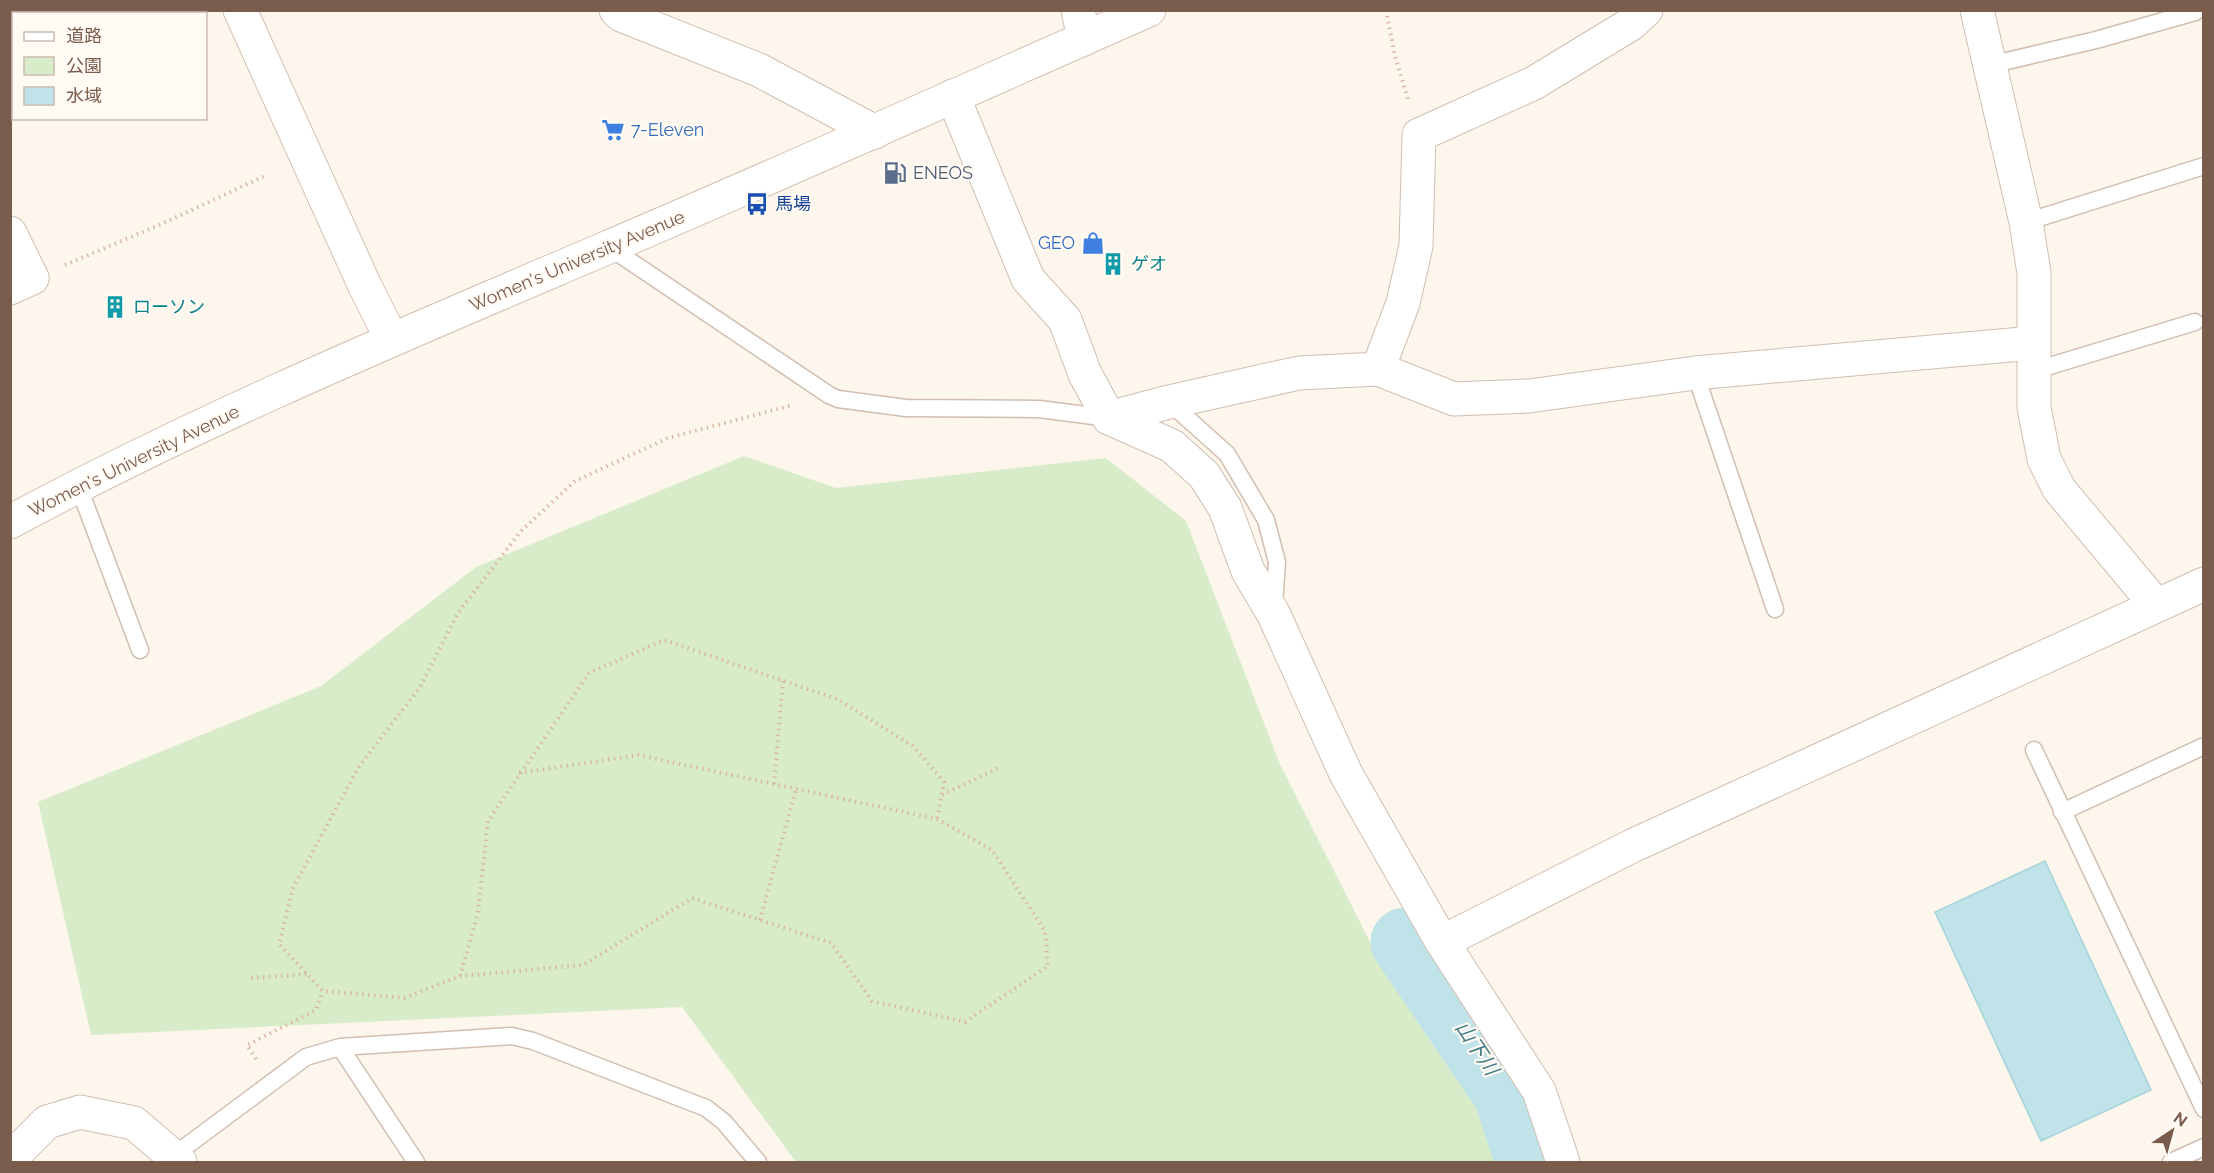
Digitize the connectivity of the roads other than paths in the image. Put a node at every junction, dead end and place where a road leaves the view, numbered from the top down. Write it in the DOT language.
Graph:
graph roads {
  1 [pos="240,10"];
  2 [pos="616,10"];
  3 [pos="1067,10"];
  4 [pos="1149,10"];
  5 [pos="1646,10"];
  6 [pos="1977,10"];
  7 [pos="2195,12"];
  8 [pos="1081,25"];
  9 [pos="1990,65"];
  10 [pos="953,96"];
  11 [pos="875,132"];
  12 [pos="2204,166"];
  13 [pos="2026,222"];
  14 [pos="10,233"];
  15 [pos="609,247"];
  16 [pos="21,283"];
  17 [pos="2196,322"];
  18 [pos="392,340"];
  19 [pos="2033,357"];
  20 [pos="1377,369"];
  21 [pos="1695,373"];
  22 [pos="1169,402"];
  23 [pos="1109,418"];
  24 [pos="78,485"];
  25 [pos="10,522"];
  26 [pos="2204,584"];
  27 [pos="2156,604"];
  28 [pos="1775,609"];
  29 [pos="1274,615"];
  30 [pos="140,650"];
  31 [pos="2204,746"];
  32 [pos="2034,750"];
  33 [pos="2062,812"];
  34 [pos="1442,942"];
  35 [pos="340,1047"];
  36 [pos="2204,1108"];
  37 [pos="2204,1147"];
  38 [pos="10,1159"];
  39 [pos="176,1159"];
  40 [pos="416,1162"];
  41 [pos="758,1162"];
  42 [pos="1563,1162"];
  43 [pos="2171,1162"];
  1 -- 18 [label="street"];
  2 -- 11 [label="street"];
  3 -- 8 [label="lane"];
  4 -- 8 [label="street, Women's University Avenue"];
  5 -- 20 [label="street"];
  6 -- 9 [label="street"];
  7 -- 9 [label="lane"];
  8 -- 10 [label="street, Women's University Avenue"];
  9 -- 13 [label="street"];
  10 -- 11 [label="street, Women's University Avenue"];
  10 -- 23 [label="street"];
  11 -- 15 [label="street, Women's University Avenue"];
  12 -- 13 [label="lane"];
  13 -- 19 [label="street"];
  14 -- 16 [label="street"];
  15 -- 18 [label="street, Women's University Avenue"];
  15 -- 23 [label="lane"];
  17 -- 19 [label="lane"];
  18 -- 24 [label="street, Women's University Avenue"];
  19 -- 21 [label="street"];
  19 -- 27 [label="street"];
  20 -- 21 [label="street"];
  20 -- 22 [label="street"];
  21 -- 28 [label="lane"];
  22 -- 23 [label="street"];
  22 -- 29 [label="lane"];
  23 -- 29 [label="street"];
  24 -- 25 [label="street, Women's University Avenue"];
  24 -- 30 [label="lane"];
  26 -- 27 [label="street"];
  27 -- 34 [label="street"];
  29 -- 34 [label="street"];
  31 -- 33 [label="lane"];
  32 -- 33 [label="lane"];
  33 -- 36 [label="lane"];
  34 -- 42 [label="street"];
  35 -- 39 [label="lane"];
  35 -- 40 [label="lane"];
  35 -- 41 [label="lane"];
  37 -- 43 [label="lane"];
  38 -- 39 [label="street"];
}
